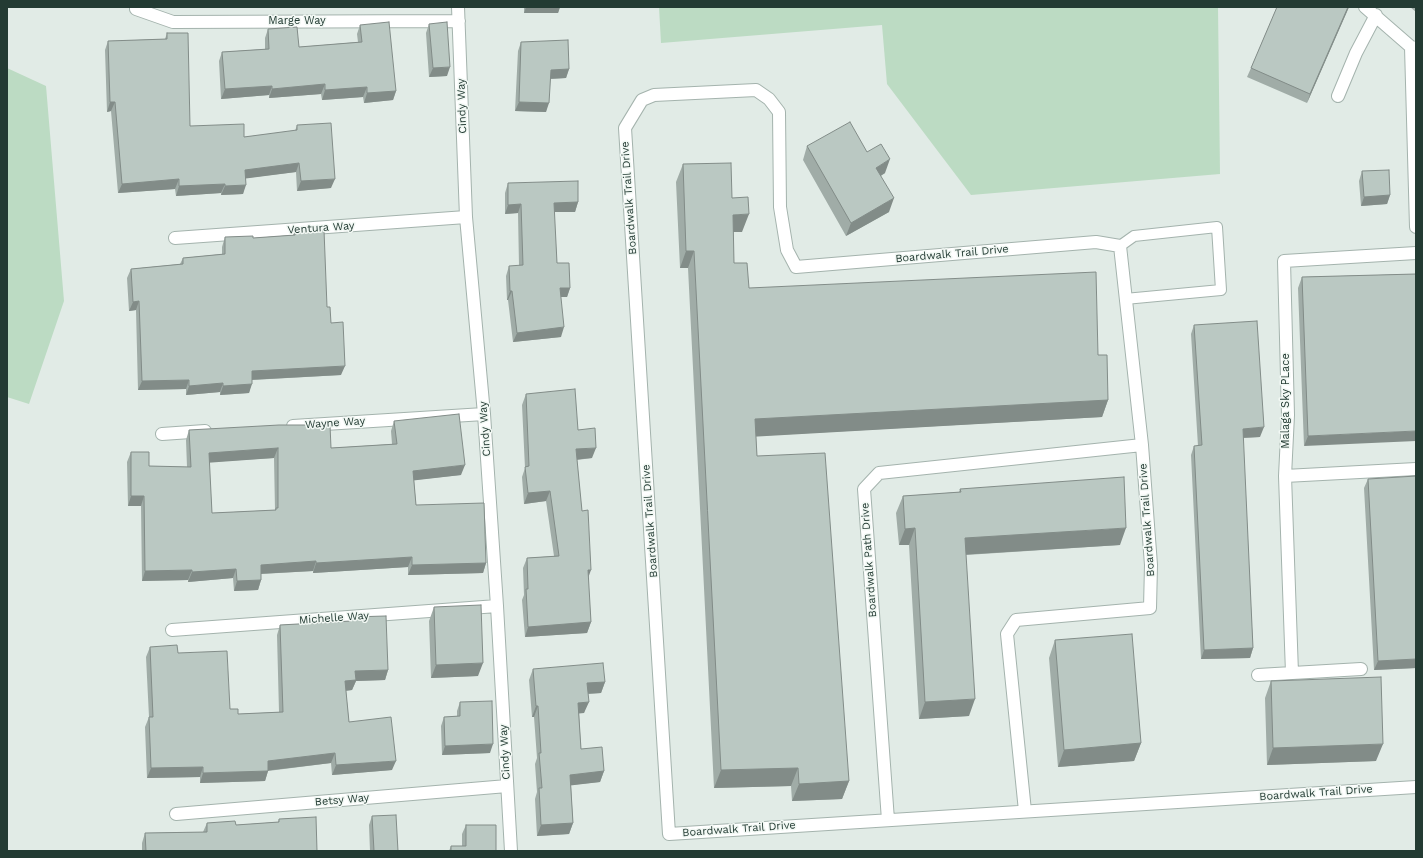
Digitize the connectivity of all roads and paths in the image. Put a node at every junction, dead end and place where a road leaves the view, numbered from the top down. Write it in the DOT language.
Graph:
graph roads {
  1 [pos="458,7"];
  2 [pos="1365,7"];
  3 [pos="136,9"];
  4 [pos="1376,15"];
  5 [pos="459,21"];
  6 [pos="1414,48"];
  7 [pos="1338,96"];
  8 [pos="466,217"];
  9 [pos="1416,227"];
  10 [pos="175,238"];
  11 [pos="1120,246"];
  12 [pos="1416,253"];
  13 [pos="1125,299"];
  14 [pos="484,414"];
  15 [pos="280,426"];
  16 [pos="217,430"];
  17 [pos="162,434"];
  18 [pos="1142,445"];
  19 [pos="1416,469"];
  20 [pos="1285,476"];
  21 [pos="497,606"];
  22 [pos="172,630"];
  23 [pos="1361,669"];
  24 [pos="1292,673"];
  25 [pos="1258,675"];
  26 [pos="507,786"];
  27 [pos="1416,787"];
  28 [pos="1025,811"];
  29 [pos="176,814"];
  30 [pos="888,820"];
  31 [pos="510,851"];
  1 -- 5 [label="street, Cindy Way"];
  2 -- 4 [label="street"];
  3 -- 5 [label="street, Marge Way"];
  4 -- 6 [label="street"];
  4 -- 7 [label="street"];
  5 -- 8 [label="street, Cindy Way"];
  6 -- 9 [label="street"];
  8 -- 10 [label="street, Ventura Way"];
  8 -- 14 [label="street, Cindy Way"];
  11 -- 13 [label="street, Boardwalk Trail Drive"];
  11 -- 13 [label="lane"];
  11 -- 30 [label="street, Boardwalk Trail Drive"];
  12 -- 20 [label="street, Malaga Sky PLace"];
  13 -- 18 [label="street, Boardwalk Trail Drive"];
  14 -- 15 [label="street, Wayne Way"];
  14 -- 21 [label="street, Cindy Way"];
  16 -- 17 [label="street"];
  18 -- 28 [label="street, Boardwalk Trail Drive"];
  18 -- 30 [label="street, Boardwalk Path Drive"];
  19 -- 20 [label="street"];
  20 -- 24 [label="street, Malaga Sky PLace"];
  21 -- 22 [label="street, Michelle Way"];
  21 -- 26 [label="street, Cindy Way"];
  23 -- 24 [label="street"];
  24 -- 25 [label="street"];
  26 -- 29 [label="street, Betsy Way"];
  26 -- 31 [label="street, Cindy Way"];
  27 -- 28 [label="street, Boardwalk Trail Drive"];
  28 -- 30 [label="street, Boardwalk Trail Drive"];
}
